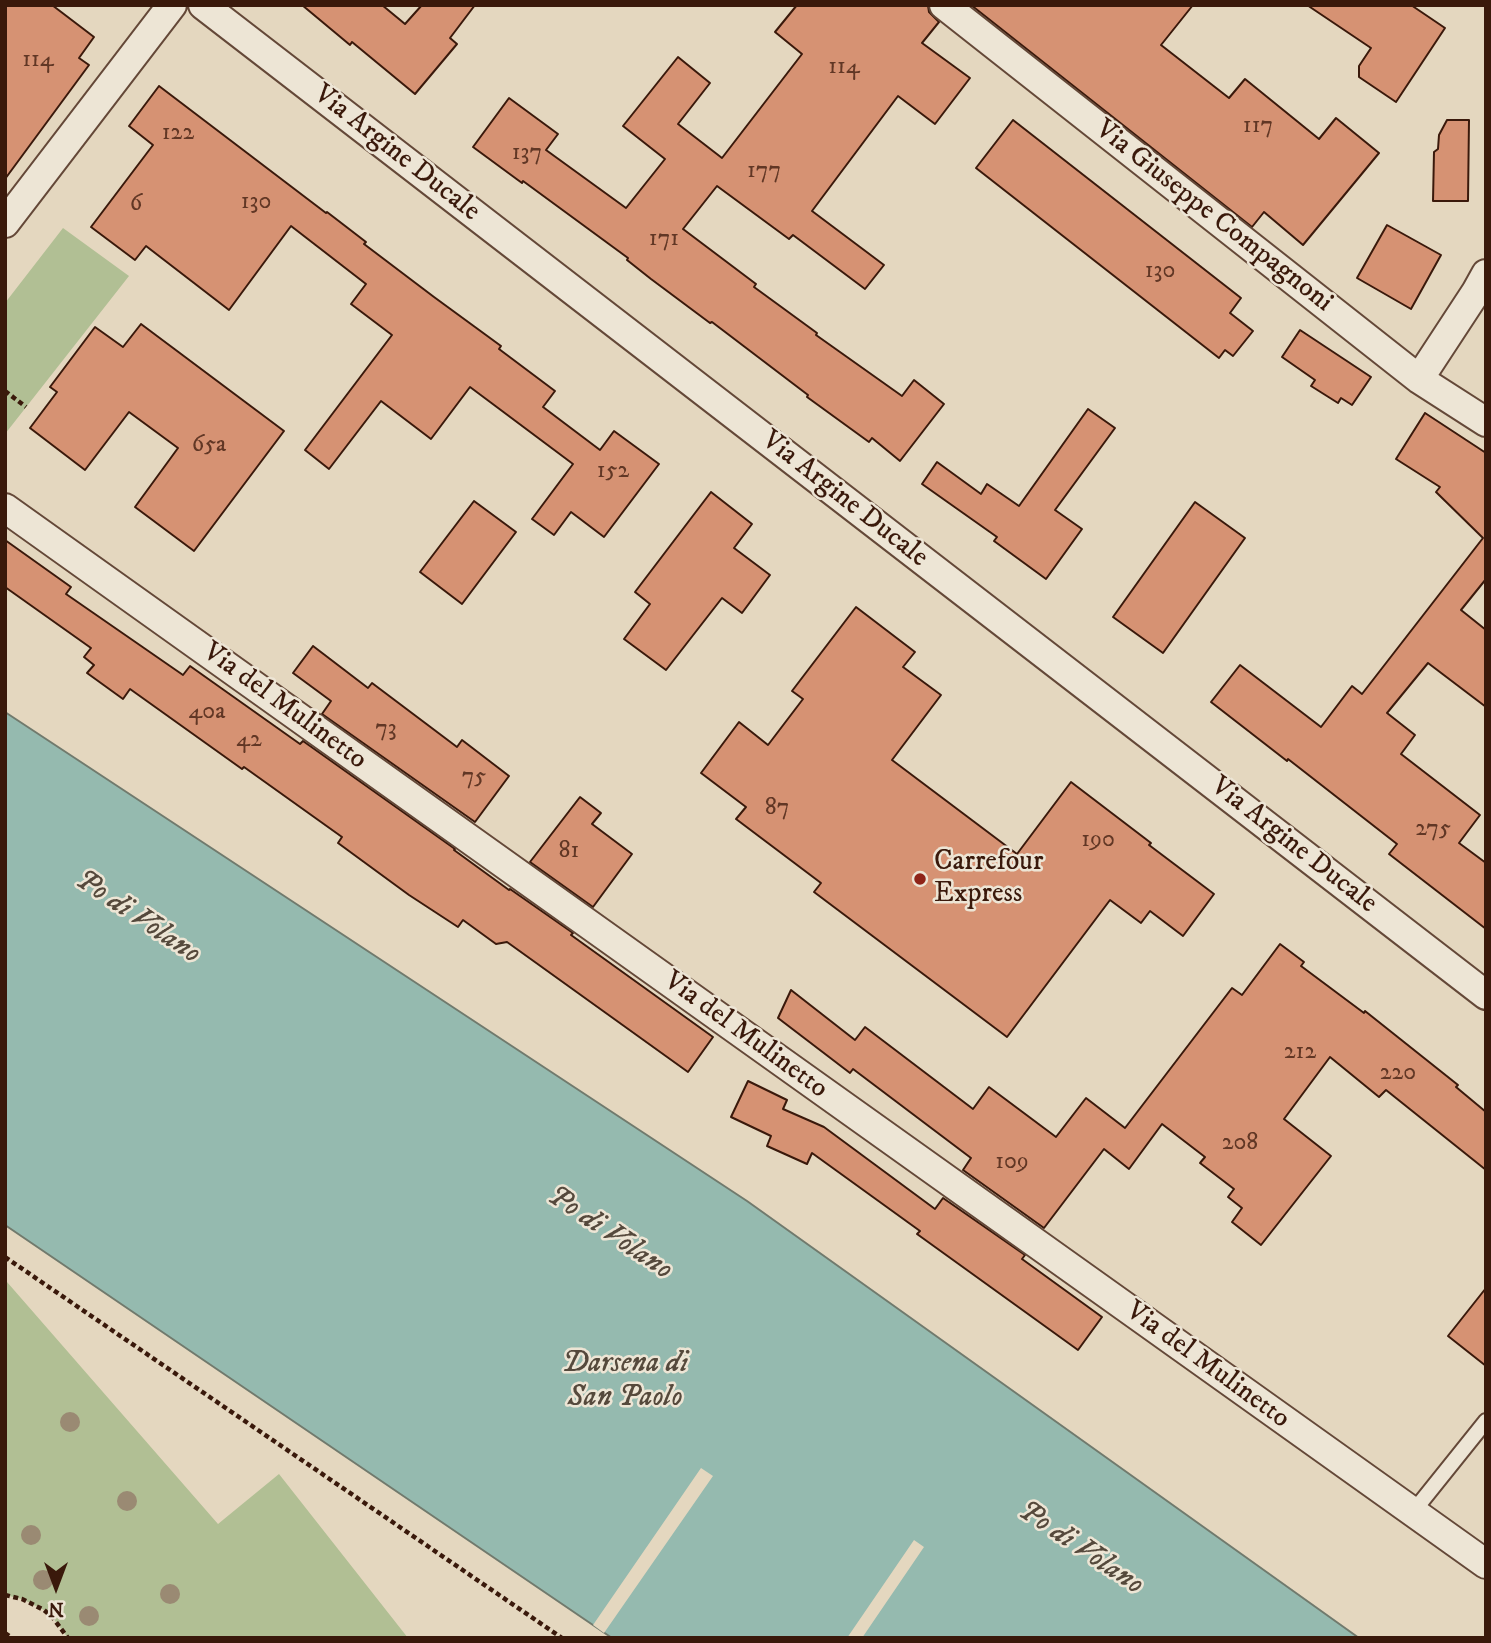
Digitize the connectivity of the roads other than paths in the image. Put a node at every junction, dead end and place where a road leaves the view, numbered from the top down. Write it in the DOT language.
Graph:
graph roads {
  1 [pos="172,5"];
  2 [pos="203,5"];
  3 [pos="944,5"];
  4 [pos="5,223"];
  5 [pos="1486,274"];
  6 [pos="1475,316"];
  7 [pos="1419,379"];
  8 [pos="1486,422"];
  9 [pos="5,508"];
  10 [pos="1486,995"];
  11 [pos="1486,1421"];
  12 [pos="1413,1512"];
  13 [pos="1486,1564"];
  1 -- 4 [label="street"];
  2 -- 10 [label="street, Via Argine Ducale"];
  3 -- 7 [label="street, Via Giuseppe Compagnoni"];
  5 -- 6 [label="street"];
  6 -- 7 [label="street"];
  7 -- 8 [label="street, Via Giuseppe Compagnoni"];
  9 -- 12 [label="street, Via del Mulinetto"];
  11 -- 12 [label="lane"];
  12 -- 13 [label="street, Via del Mulinetto"];
}
